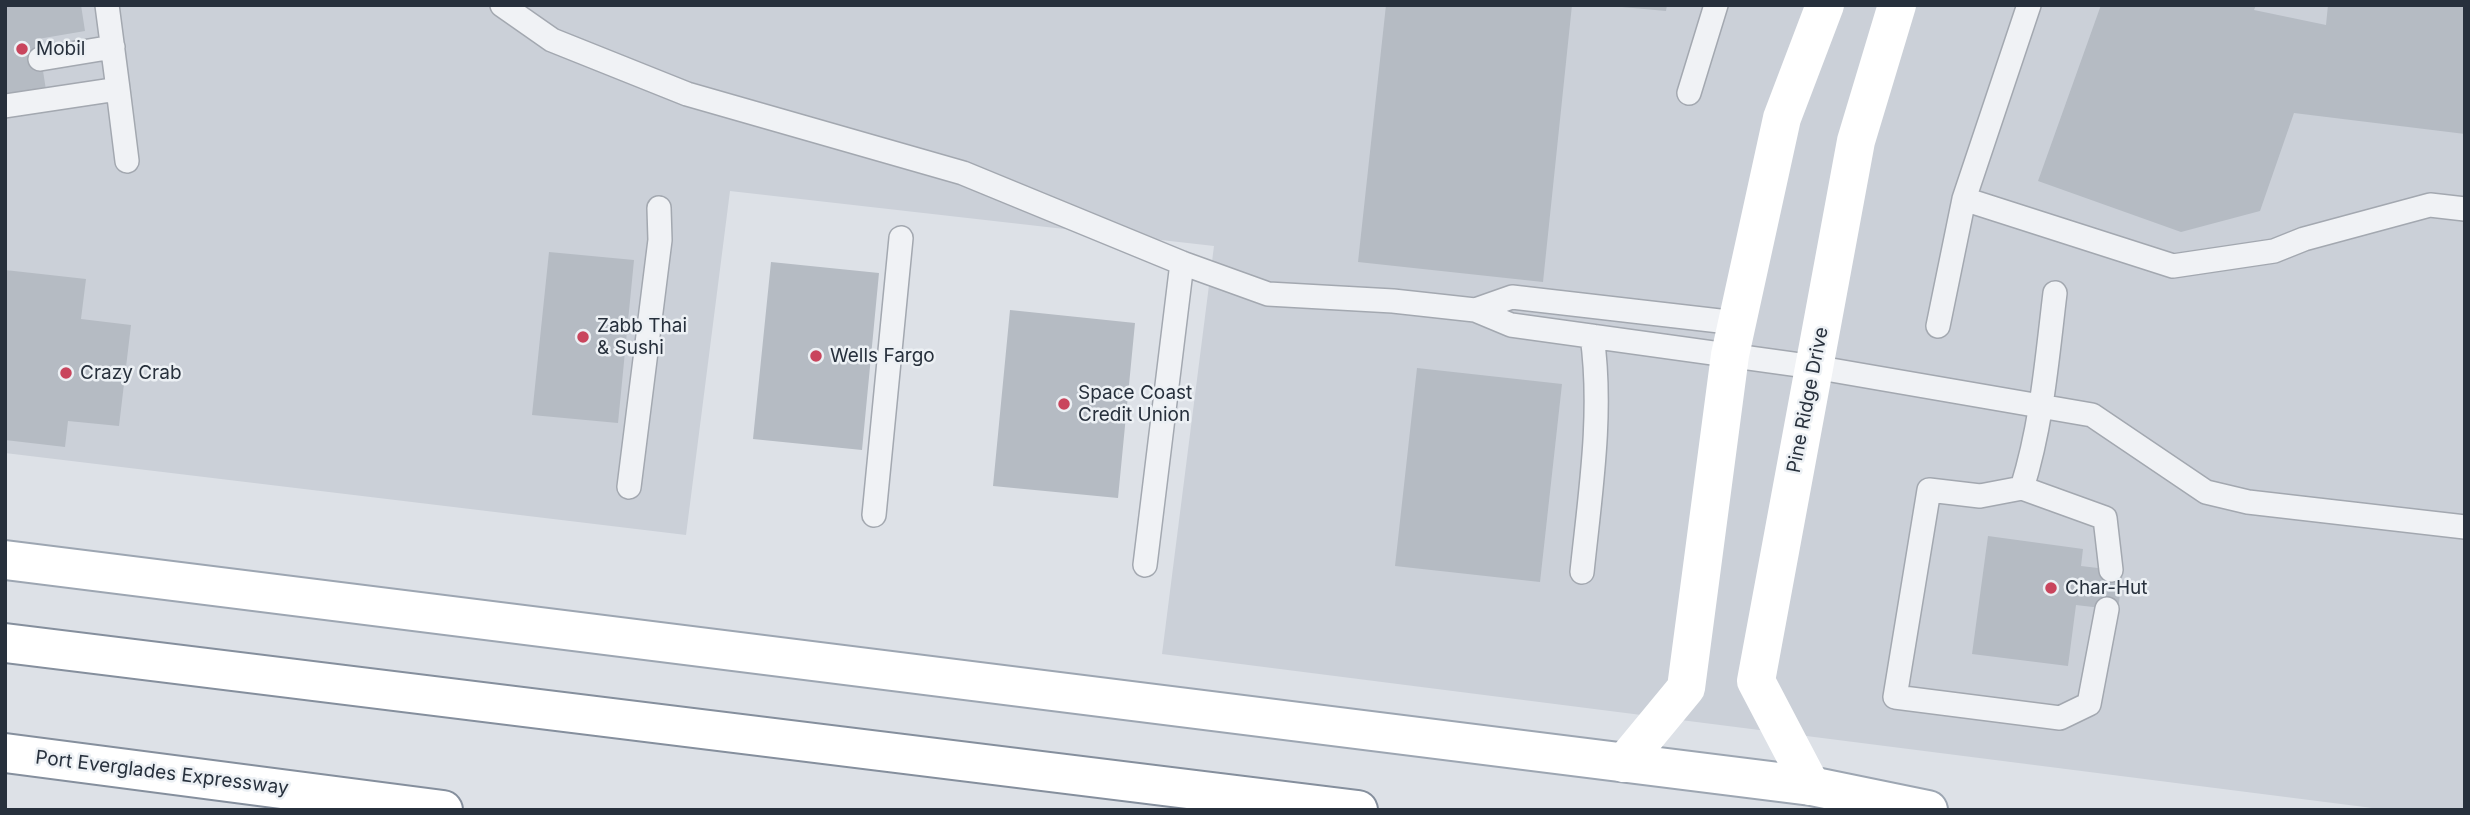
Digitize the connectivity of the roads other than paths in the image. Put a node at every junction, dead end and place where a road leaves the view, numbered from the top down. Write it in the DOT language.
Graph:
graph roads {
  1 [pos="107,5"];
  2 [pos="502,5"];
  3 [pos="1716,5"];
  4 [pos="1825,5"];
  5 [pos="1897,5"];
  6 [pos="2029,5"];
  7 [pos="113,47"];
  8 [pos="40,59"];
  9 [pos="118,89"];
  10 [pos="1689,93"];
  11 [pos="5,106"];
  12 [pos="127,161"];
  13 [pos="1964,199"];
  14 [pos="659,208"];
  15 [pos="2465,209"];
  16 [pos="901,238"];
  17 [pos="1182,263"];
  18 [pos="2055,293"];
  19 [pos="1475,310"];
  20 [pos="1938,326"];
  21 [pos="1592,336"];
  22 [pos="1734,339"];
  23 [pos="1814,367"];
  24 [pos="2042,407"];
  25 [pos="629,486"];
  26 [pos="2022,488"];
  27 [pos="874,515"];
  28 [pos="2465,527"];
  29 [pos="5,559"];
  30 [pos="1145,565"];
  31 [pos="2111,570"];
  32 [pos="1582,572"];
  33 [pos="2107,609"];
  34 [pos="5,643"];
  35 [pos="5,753"];
  36 [pos="1624,763"];
  37 [pos="1811,786"];
  38 [pos="443,810"];
  39 [pos="1358,810"];
  40 [pos="1928,810"];
  1 -- 7 [label="lane"];
  2 -- 17 [label="lane"];
  3 -- 10 [label="lane"];
  4 -- 22 [label="main road"];
  5 -- 23 [label="main road, Pine Ridge Drive"];
  6 -- 13 [label="lane"];
  7 -- 8 [label="lane"];
  7 -- 9 [label="lane"];
  9 -- 11 [label="lane"];
  9 -- 12 [label="lane"];
  13 -- 15 [label="lane"];
  13 -- 20 [label="lane"];
  14 -- 25 [label="lane"];
  16 -- 27 [label="lane"];
  17 -- 19 [label="lane"];
  17 -- 30 [label="lane"];
  18 -- 24 [label="lane"];
  19 -- 21 [label="lane"];
  19 -- 22 [label="lane"];
  21 -- 22 [label="lane"];
  21 -- 32 [label="lane"];
  22 -- 23 [label="lane"];
  22 -- 36 [label="main road"];
  23 -- 24 [label="lane"];
  23 -- 37 [label="main road, Pine Ridge Drive"];
  24 -- 26 [label="lane"];
  24 -- 28 [label="lane"];
  26 -- 31 [label="lane"];
  26 -- 33 [label="lane"];
  29 -- 36 [label="main road"];
  34 -- 39 [label="main road"];
  35 -- 38 [label="main road, Port Everglades Expressway"];
  36 -- 37 [label="main road"];
  37 -- 40 [label="main road"];
}
